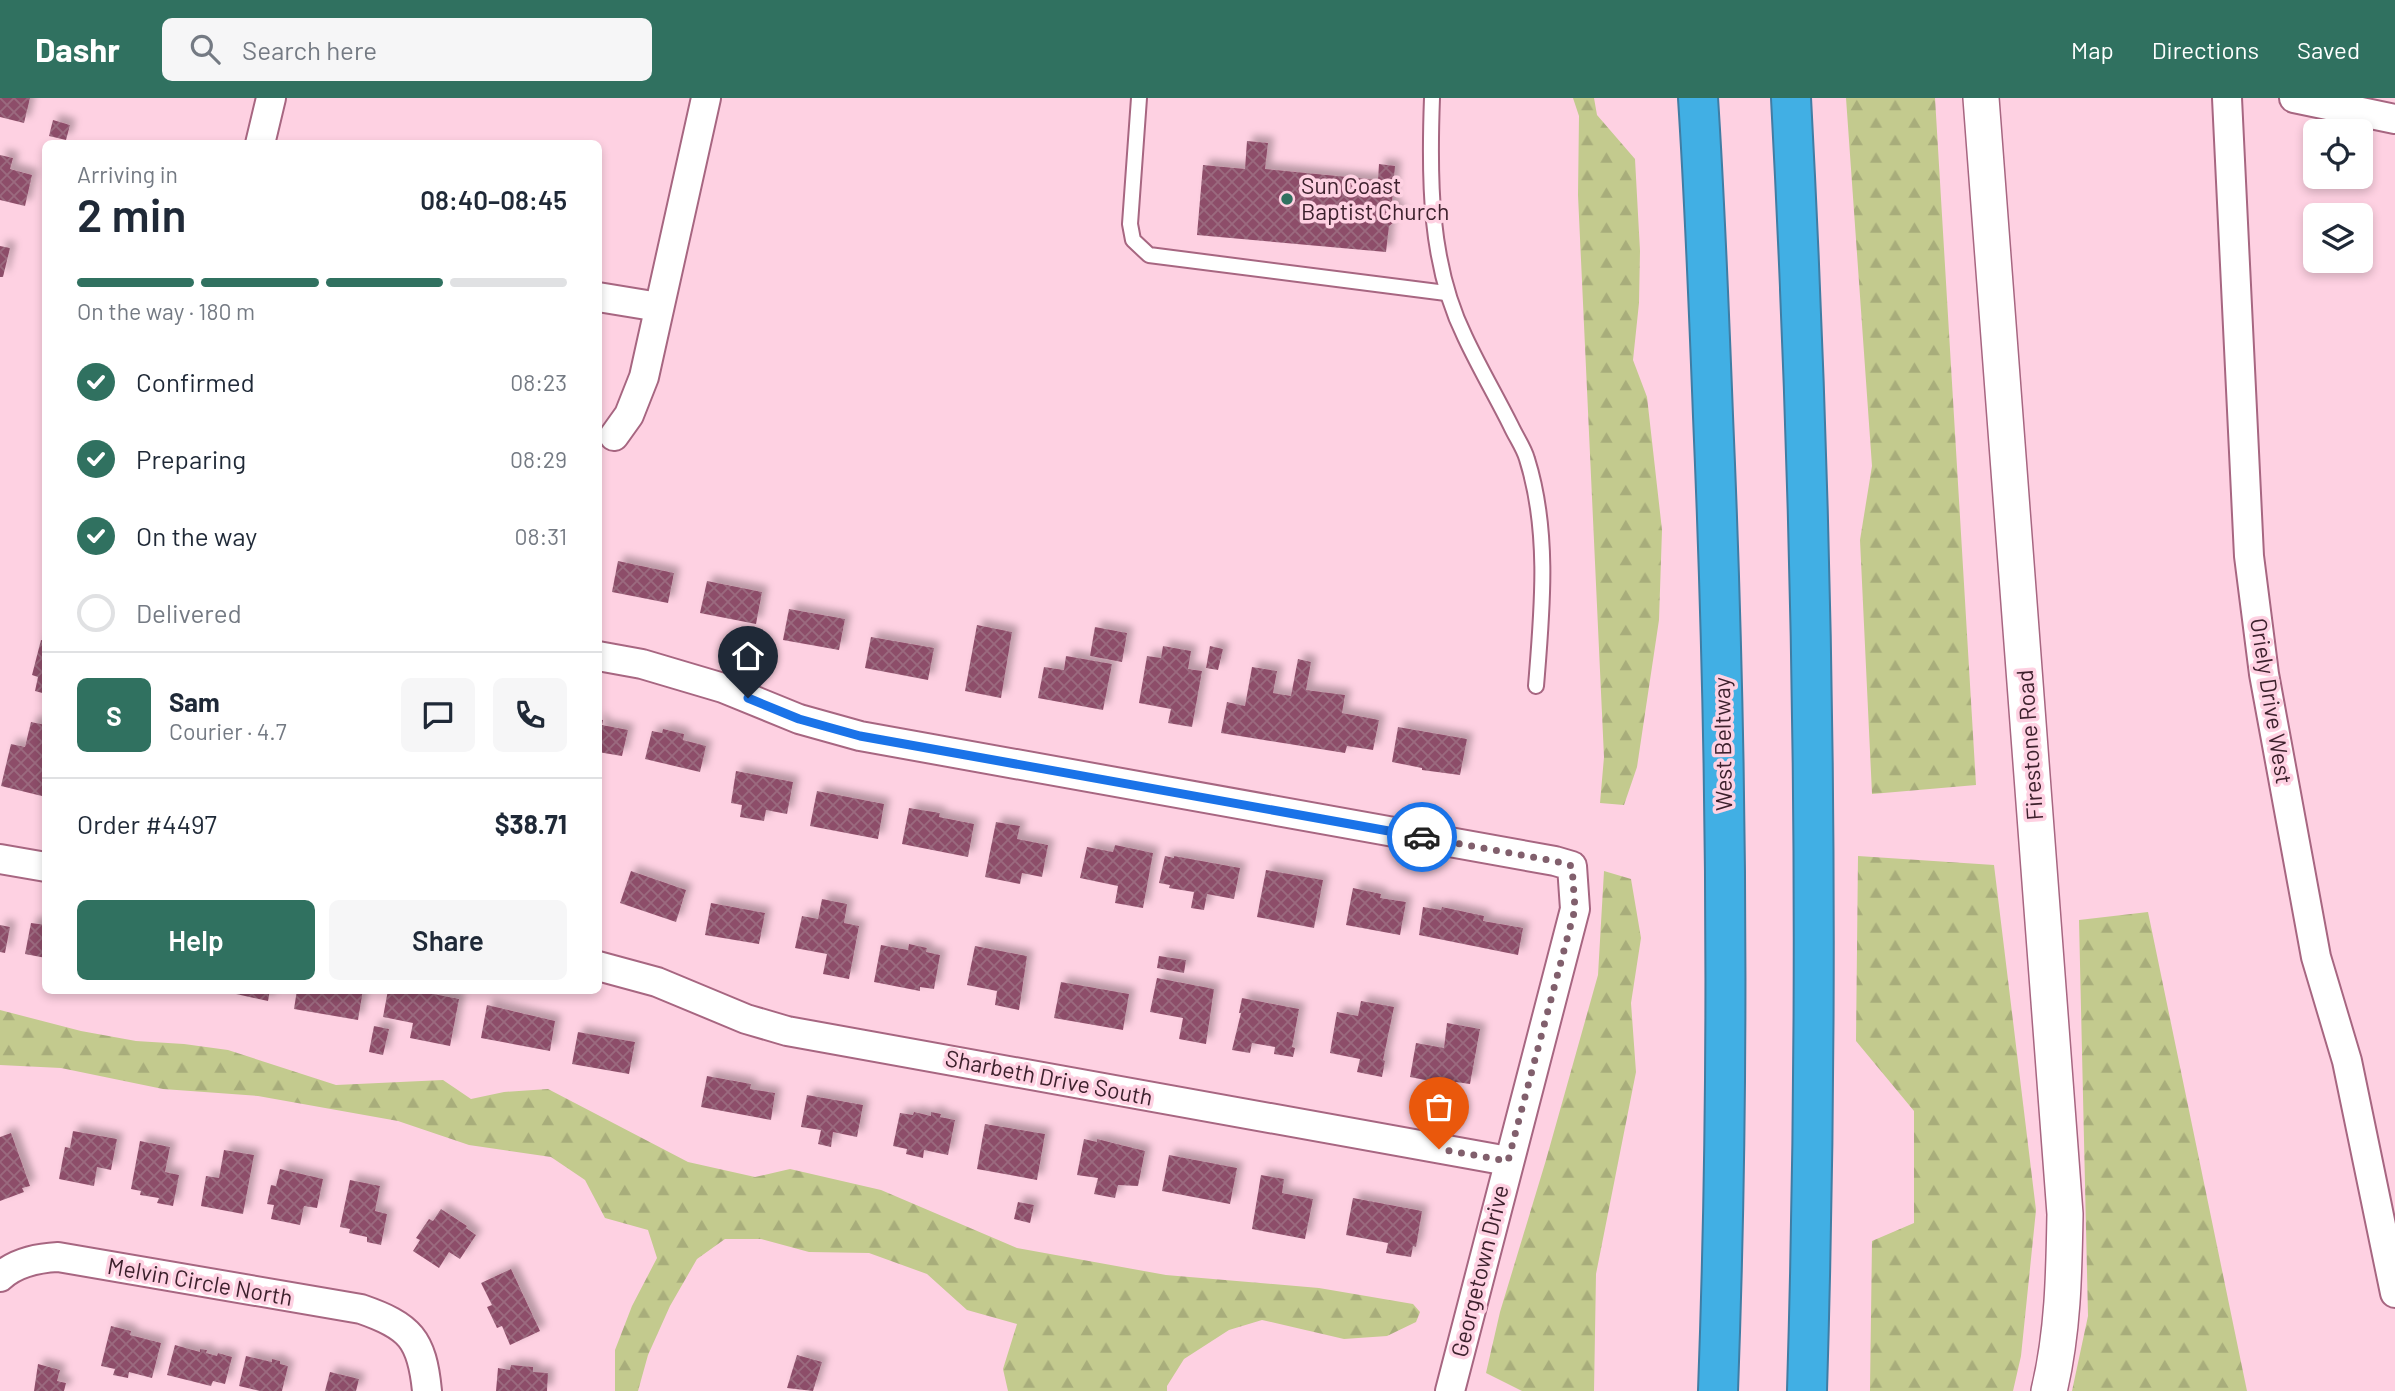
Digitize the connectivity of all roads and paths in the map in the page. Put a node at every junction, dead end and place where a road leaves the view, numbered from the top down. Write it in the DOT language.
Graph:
graph roads {
  1 [pos="271,98"];
  2 [pos="706,98"];
  3 [pos="1139,98"];
  4 [pos="1432,98"];
  5 [pos="1698,98"];
  6 [pos="1791,98"];
  7 [pos="1981,98"];
  8 [pos="2227,98"];
  9 [pos="2294,98"];
  10 [pos="2395,120"];
  11 [pos="262,140"];
  12 [pos="1446,293"];
  13 [pos="602,297"];
  14 [pos="659,307"];
  15 [pos="614,436"];
  16 [pos="602,657"];
  17 [pos="1536,686"];
  18 [pos="0,859"];
  19 [pos="42,866"];
  20 [pos="602,967"];
  21 [pos="1508,1161"];
  22 [pos="1,1276"];
  23 [pos="2395,1293"];
  24 [pos="427,1391"];
  25 [pos="1450,1391"];
  26 [pos="1718,1391"];
  27 [pos="1807,1391"];
  28 [pos="2049,1391"];
  1 -- 11 [label="street"];
  2 -- 14 [label="street"];
  3 -- 12 [label="lane"];
  4 -- 12 [label="lane"];
  5 -- 26 [label="highway, West Beltway"];
  6 -- 27 [label="highway"];
  7 -- 28 [label="street, Firestone Road"];
  8 -- 23 [label="street, Oriely Drive West"];
  9 -- 10 [label="street"];
  12 -- 17 [label="lane"];
  13 -- 14 [label="street"];
  14 -- 15 [label="street"];
  16 -- 21 [label="street, Georgetown Drive"];
  18 -- 19 [label="street"];
  20 -- 21 [label="street, Sharbeth Drive South"];
  21 -- 25 [label="street, Georgetown Drive"];
  22 -- 24 [label="street, Melvin Circle North"];
}
